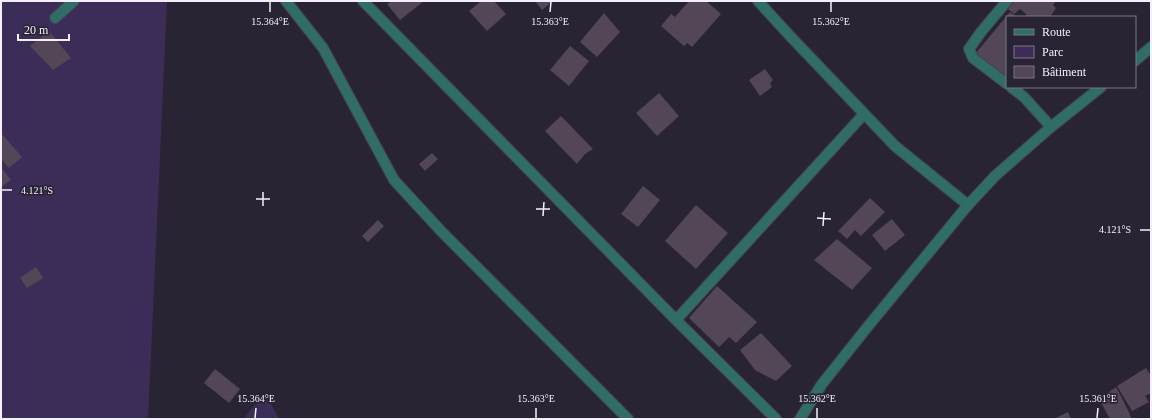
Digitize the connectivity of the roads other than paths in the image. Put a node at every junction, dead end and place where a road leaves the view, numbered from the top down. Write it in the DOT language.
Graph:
graph roads {
  1 [pos="74,1"];
  2 [pos="286,1"];
  3 [pos="363,1"];
  4 [pos="758,1"];
  5 [pos="1007,1"];
  6 [pos="55,18"];
  7 [pos="1151,47"];
  8 [pos="1136,60"];
  9 [pos="1006,83"];
  10 [pos="1012,88"];
  11 [pos="1100,88"];
  12 [pos="864,114"];
  13 [pos="1051,127"];
  14 [pos="968,205"];
  15 [pos="676,320"];
  16 [pos="628,419"];
  17 [pos="776,419"];
  18 [pos="800,419"];
  1 -- 6 [label="street"];
  2 -- 16 [label="street"];
  3 -- 15 [label="street"];
  4 -- 12 [label="street"];
  5 -- 9 [label="street"];
  7 -- 8 [label="street"];
  10 -- 13 [label="street"];
  11 -- 13 [label="street"];
  12 -- 14 [label="street"];
  12 -- 15 [label="street"];
  13 -- 14 [label="street"];
  14 -- 18 [label="street"];
  15 -- 17 [label="street"];
}
